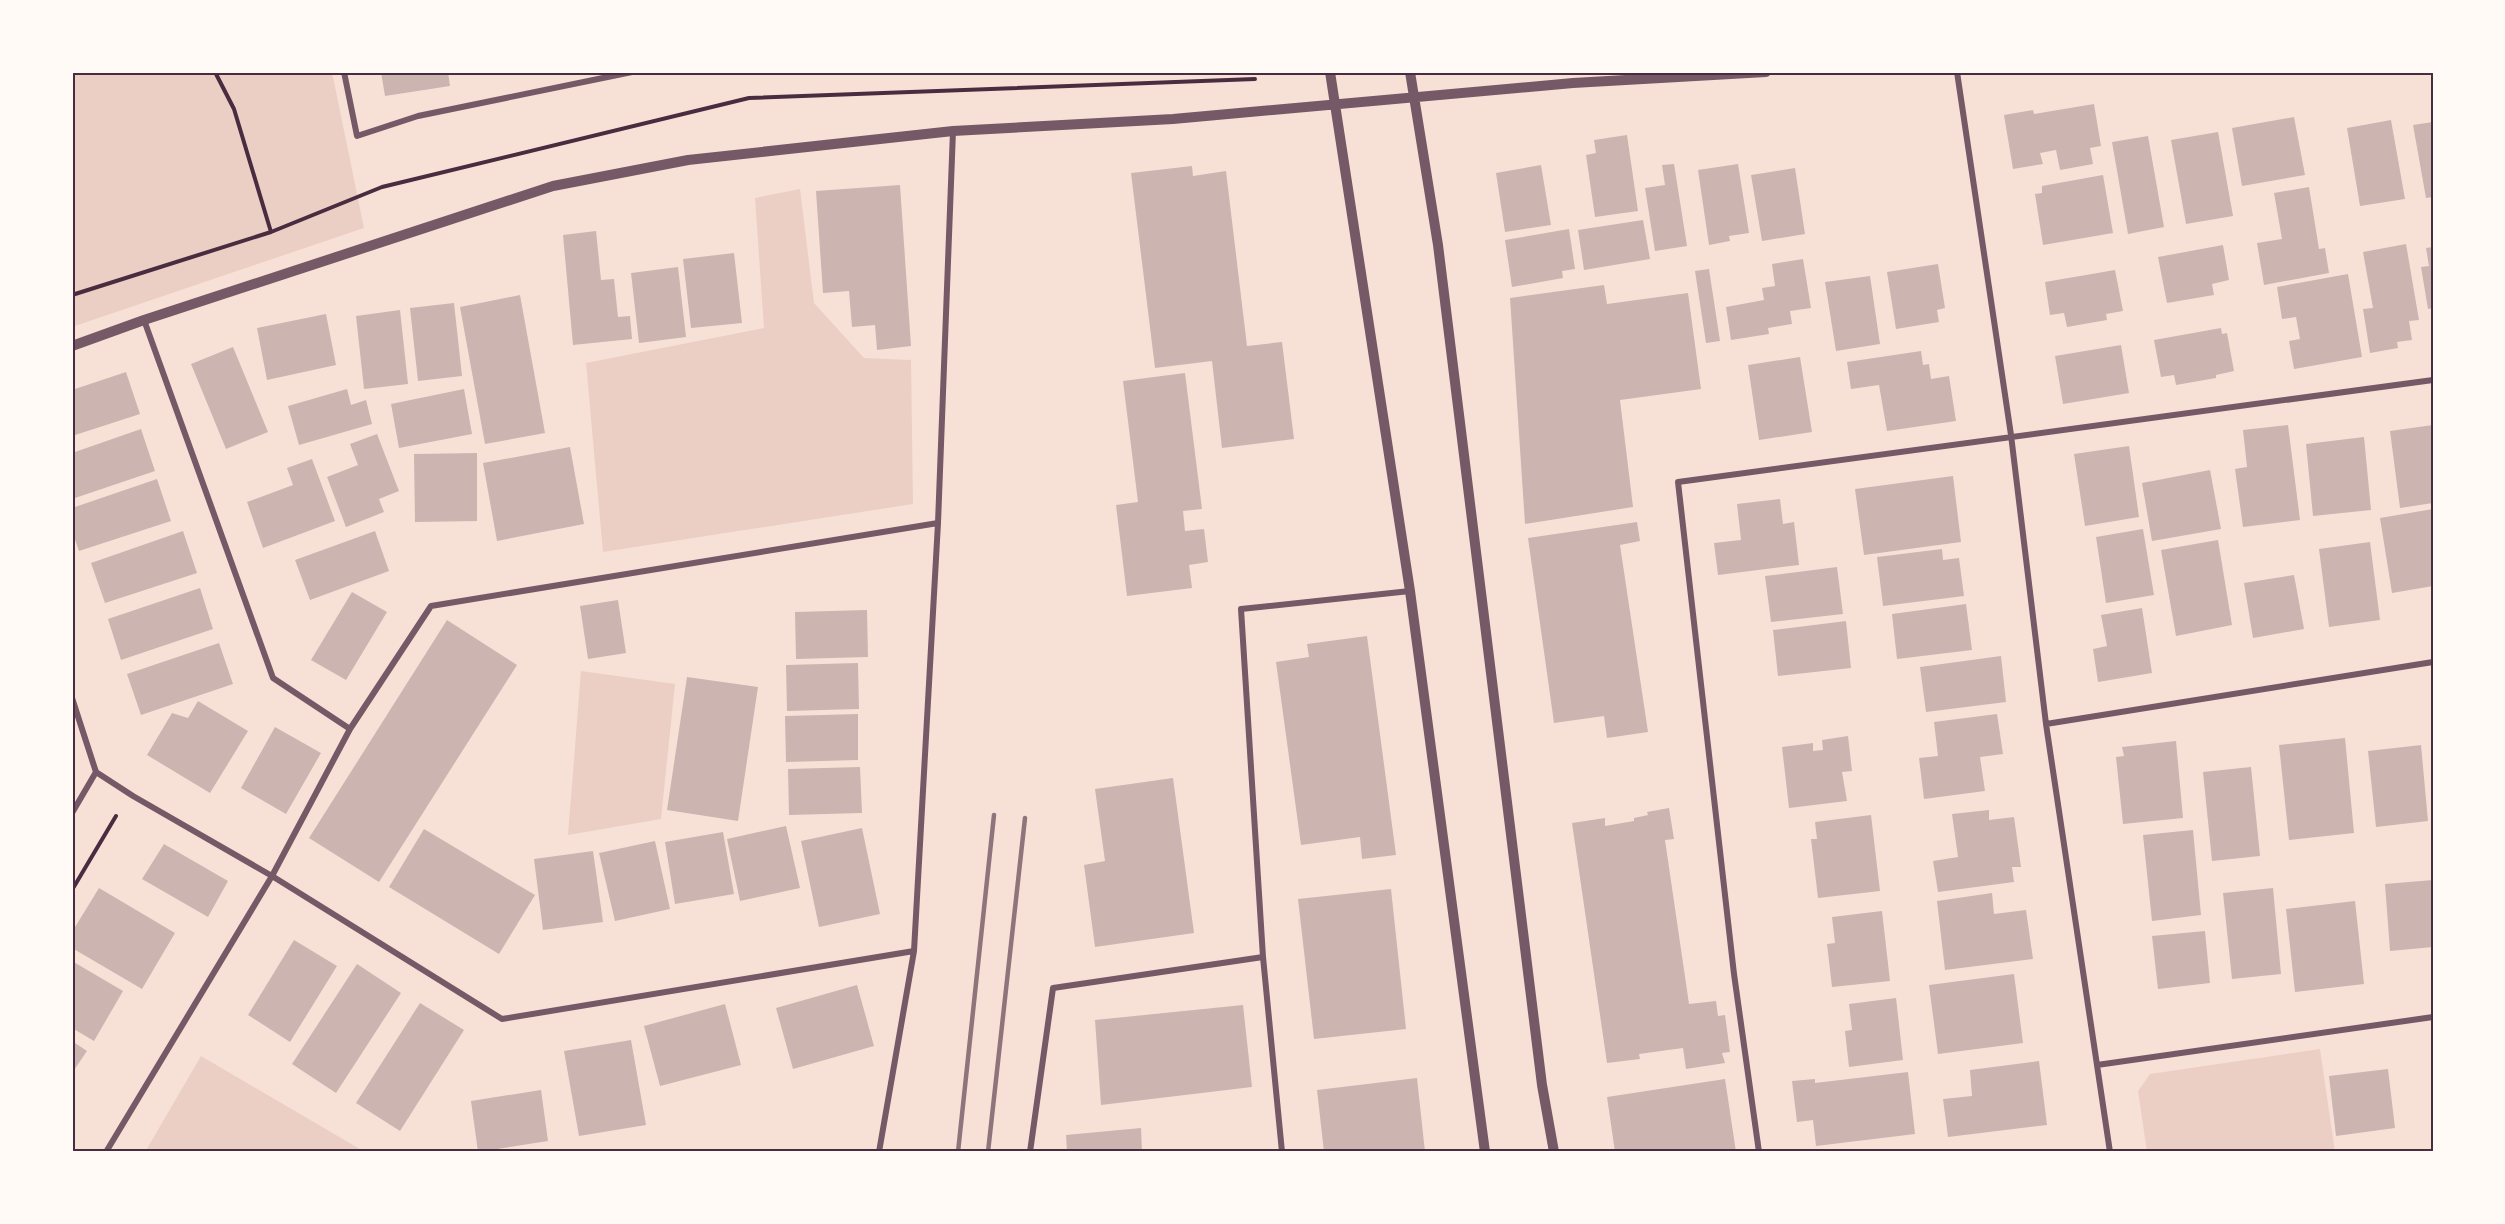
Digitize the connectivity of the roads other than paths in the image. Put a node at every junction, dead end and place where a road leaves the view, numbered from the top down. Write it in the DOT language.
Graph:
graph roads {
  1 [pos="344,72"];
  2 [pos="632,72"];
  3 [pos="1330,72"];
  4 [pos="1410,72"];
  5 [pos="1766,72"];
  6 [pos="1957,72"];
  7 [pos="953,131"];
  8 [pos="144,320"];
  9 [pos="72,346"];
  10 [pos="2433,380"];
  11 [pos="2011,435"];
  12 [pos="938,523"];
  13 [pos="1410,591"];
  14 [pos="2433,662"];
  15 [pos="72,699"];
  16 [pos="2046,724"];
  17 [pos="350,729"];
  18 [pos="96,772"];
  19 [pos="72,813"];
  20 [pos="272,876"];
  21 [pos="914,951"];
  22 [pos="1263,957"];
  23 [pos="2433,1017"];
  24 [pos="2097,1065"];
  25 [pos="106,1152"];
  26 [pos="879,1152"];
  27 [pos="1030,1152"];
  28 [pos="1282,1152"];
  29 [pos="1485,1152"];
  30 [pos="1554,1152"];
  31 [pos="1759,1152"];
  32 [pos="2110,1152"];
  1 -- 2 [label="street"];
  3 -- 13 [label="street"];
  4 -- 30 [label="street"];
  5 -- 7 [label="street"];
  6 -- 11 [label="street"];
  7 -- 8 [label="street"];
  7 -- 12 [label="street"];
  8 -- 9 [label="street"];
  8 -- 17 [label="street"];
  10 -- 11 [label="street"];
  11 -- 16 [label="street"];
  11 -- 31 [label="street"];
  12 -- 17 [label="street"];
  12 -- 21 [label="street"];
  13 -- 22 [label="street"];
  13 -- 29 [label="street"];
  14 -- 16 [label="street"];
  15 -- 18 [label="street"];
  16 -- 24 [label="street"];
  17 -- 20 [label="street"];
  18 -- 19 [label="street"];
  18 -- 20 [label="street"];
  20 -- 21 [label="street"];
  20 -- 25 [label="street"];
  21 -- 26 [label="street"];
  22 -- 27 [label="street"];
  22 -- 28 [label="street"];
  23 -- 24 [label="street"];
  24 -- 32 [label="street"];
}
